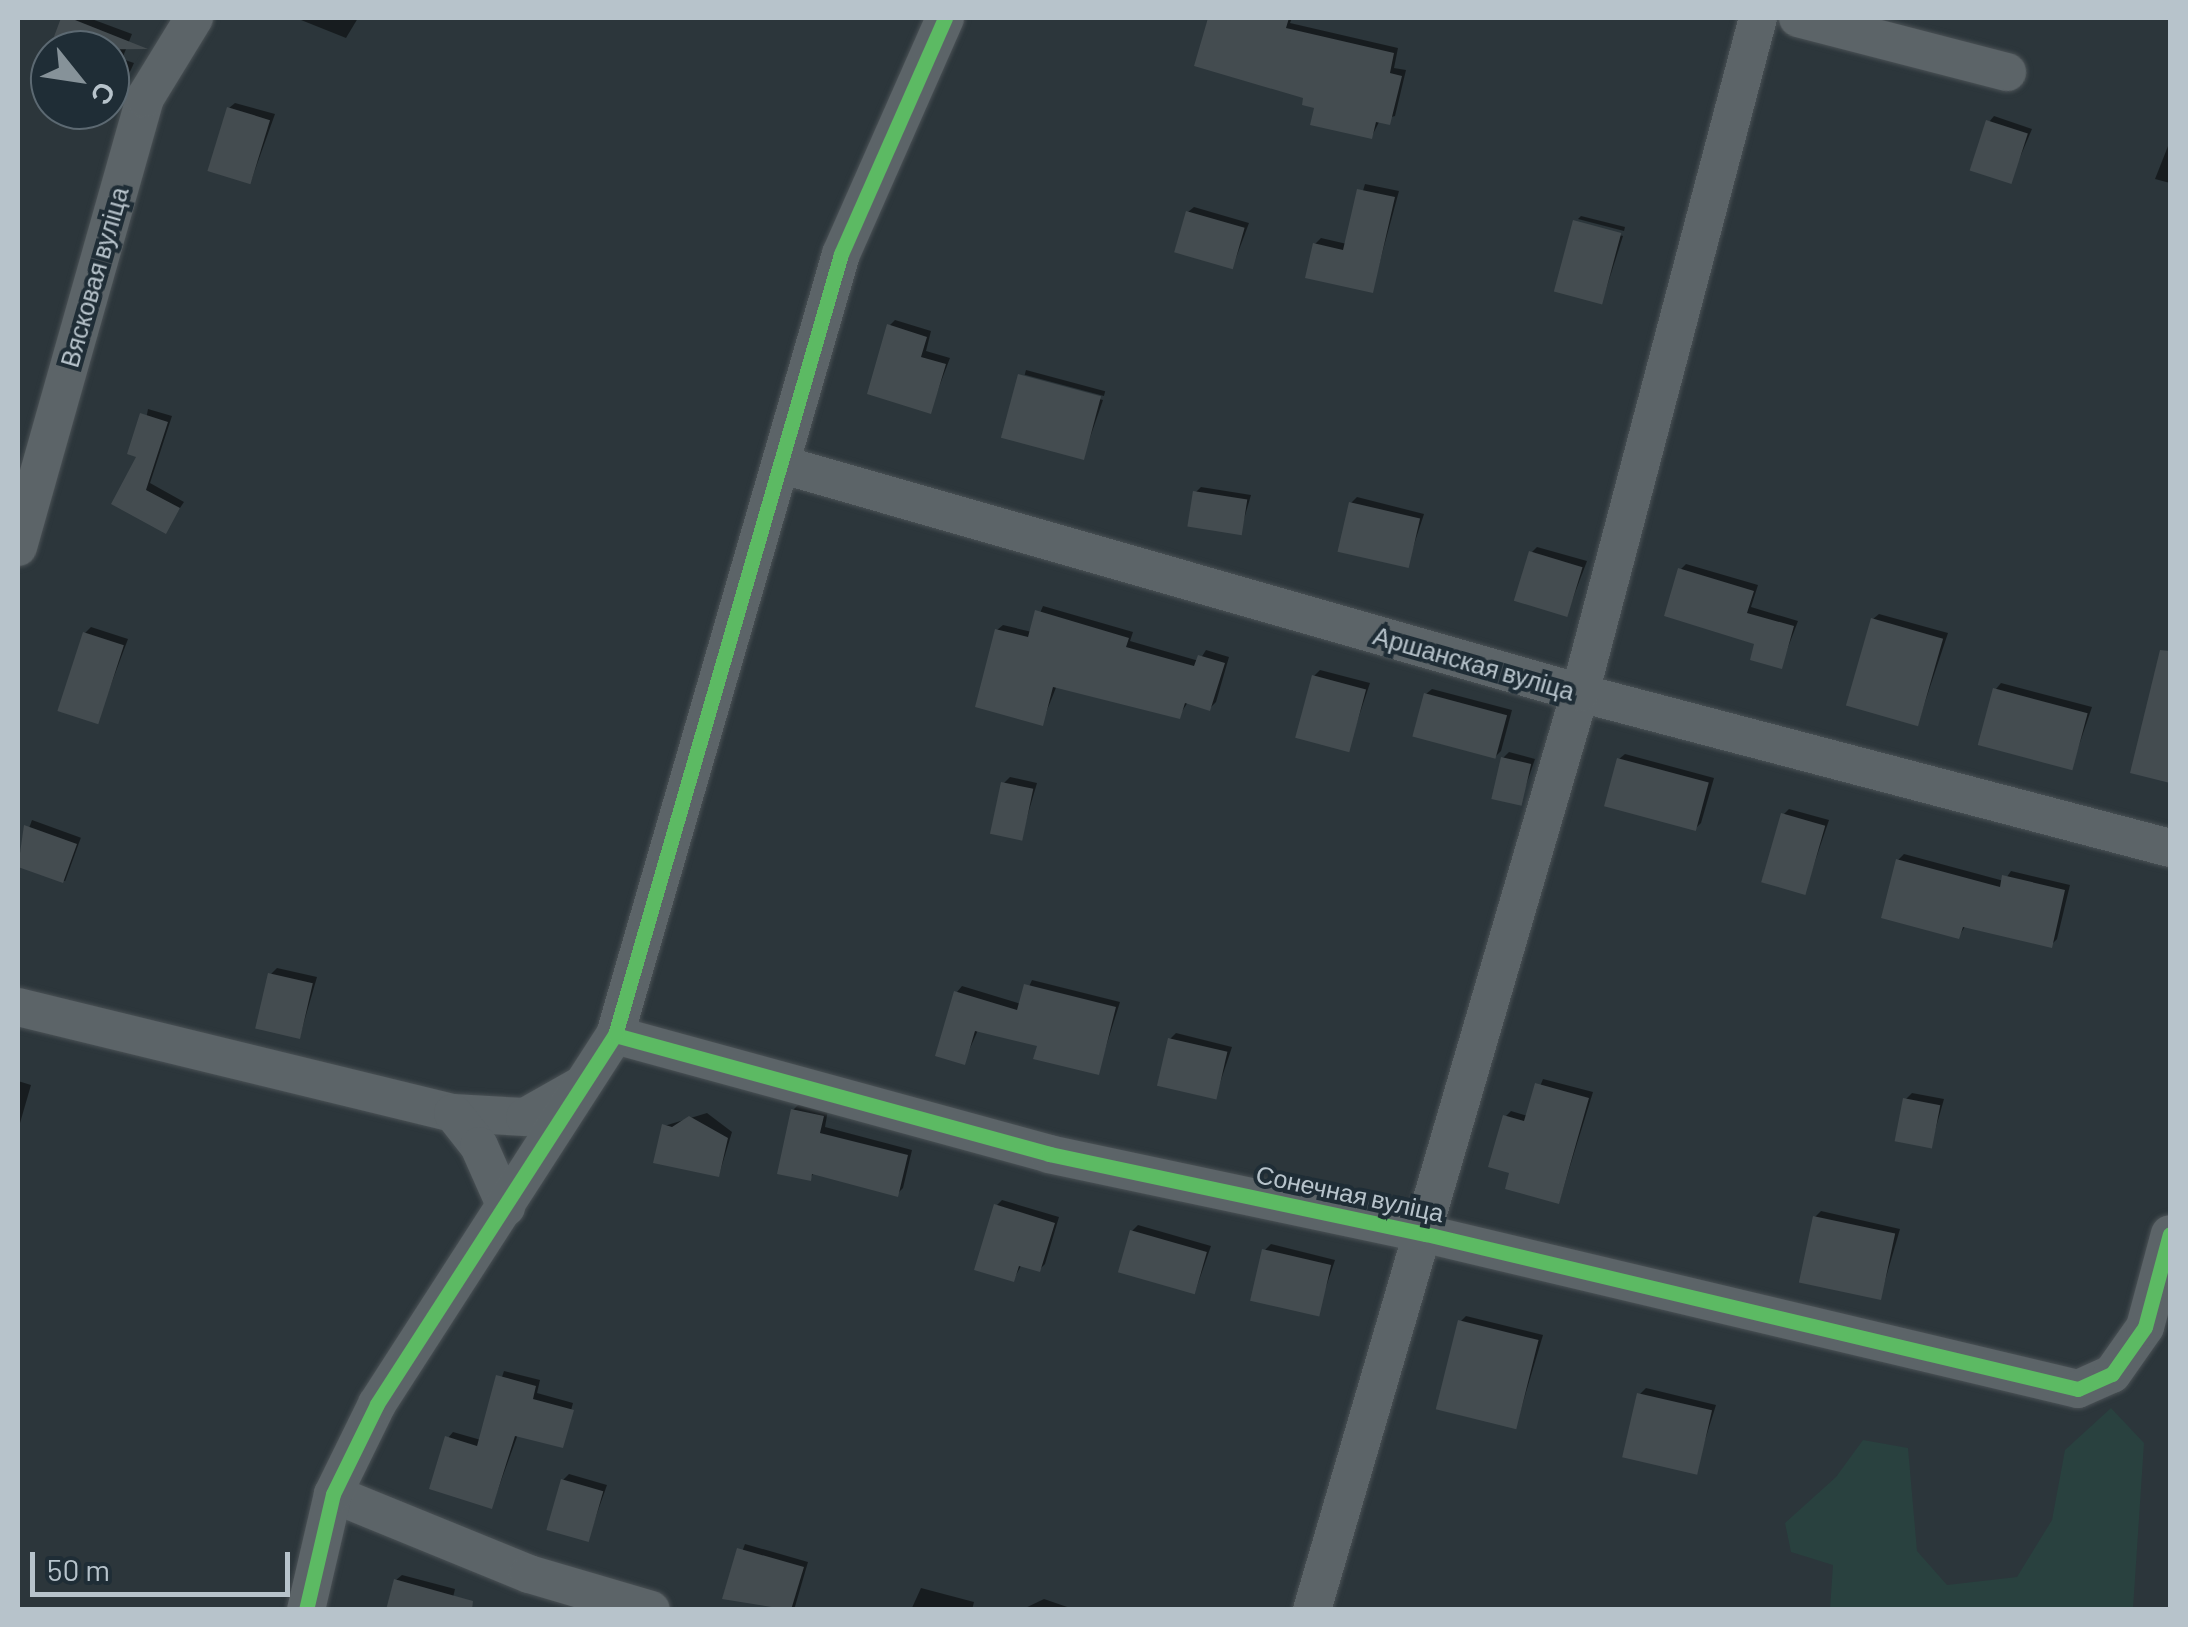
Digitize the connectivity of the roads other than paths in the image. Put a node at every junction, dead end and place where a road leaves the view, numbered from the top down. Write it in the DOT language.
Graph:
graph roads {
  1 [pos="194,18"];
  2 [pos="946,18"];
  3 [pos="1758,18"];
  4 [pos="1798,18"];
  5 [pos="2007,72"];
  6 [pos="783,465"];
  7 [pos="18,546"];
  8 [pos="1580,693"];
  9 [pos="2170,848"];
  10 [pos="18,1007"];
  11 [pos="615,1034"];
  12 [pos="593,1076"];
  13 [pos="453,1113"];
  14 [pos="506,1207"];
  15 [pos="1426,1234"];
  16 [pos="2170,1234"];
  17 [pos="333,1494"];
  18 [pos="306,1610"];
  19 [pos="650,1610"];
  20 [pos="1312,1610"];
  1 -- 7 [label="street, Вясковая вуліца"];
  2 -- 6 [label="street"];
  3 -- 8 [label="street"];
  4 -- 5 [label="street"];
  6 -- 8 [label="street, Аршанская вуліца"];
  6 -- 11 [label="street"];
  8 -- 9 [label="street, Аршанская вуліца"];
  8 -- 15 [label="street"];
  10 -- 13 [label="street"];
  11 -- 12 [label="street"];
  11 -- 15 [label="street, Сонечная вуліца"];
  12 -- 13 [label="street"];
  12 -- 14 [label="street"];
  13 -- 14 [label="street"];
  14 -- 17 [label="street"];
  15 -- 16 [label="street, Сонечная вуліца"];
  15 -- 20 [label="street"];
  17 -- 18 [label="street"];
  17 -- 19 [label="street"];
}
